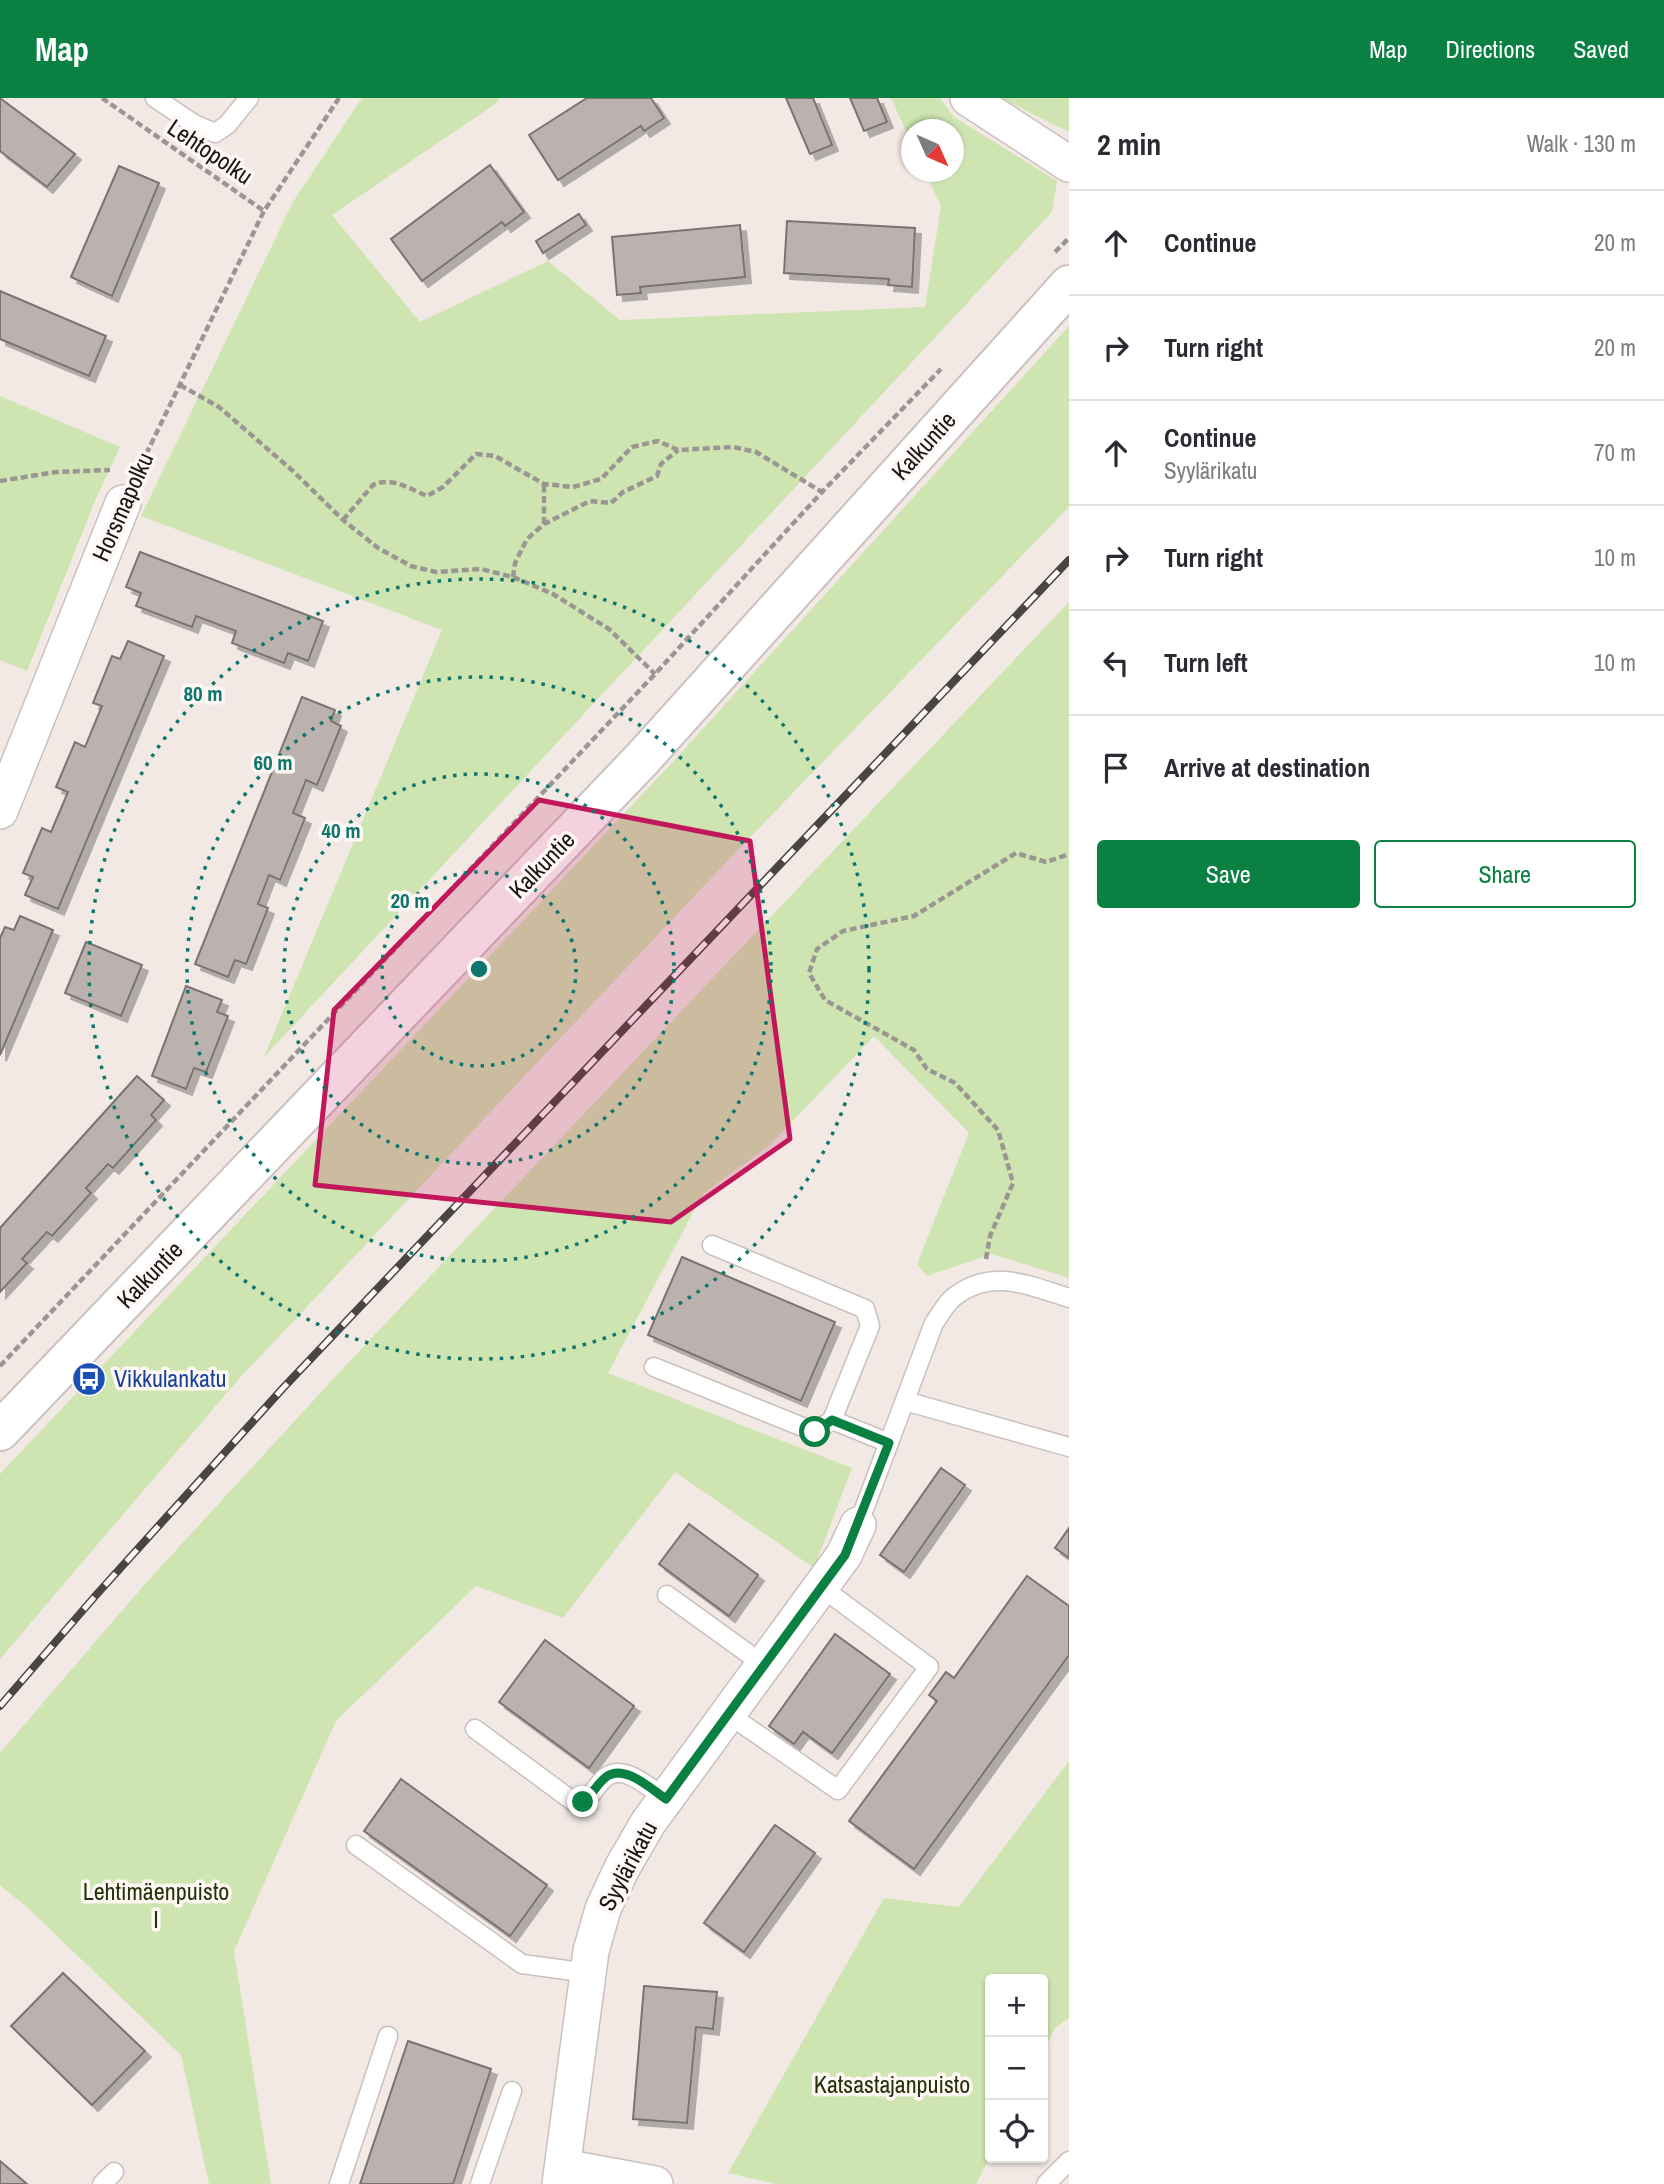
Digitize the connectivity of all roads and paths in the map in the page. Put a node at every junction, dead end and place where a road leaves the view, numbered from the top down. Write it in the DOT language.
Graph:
graph roads {
  1 [pos="102,98"];
  2 [pos="155,98"];
  3 [pos="249,98"];
  4 [pos="339,98"];
  5 [pos="968,98"];
  6 [pos="1069,164"];
  7 [pos="264,211"];
  8 [pos="1069,237"];
  9 [pos="1060,271"];
  10 [pos="946,365"];
  11 [pos="180,385"];
  12 [pos="678,450"];
  13 [pos="139,469"];
  14 [pos="111,470"];
  15 [pos="0,481"];
  16 [pos="544,484"];
  17 [pos="124,487"];
  18 [pos="822,492"];
  19 [pos="343,520"];
  20 [pos="544,524"];
  21 [pos="513,577"];
  22 [pos="655,674"];
  23 [pos="0,811"];
  24 [pos="1069,853"];
  25 [pos="712,1245"];
  26 [pos="982,1283"];
  27 [pos="1069,1298"];
  28 [pos="0,1366"];
  29 [pos="654,1367"];
  30 [pos="905,1401"];
  31 [pos="832,1420"];
  32 [pos="0,1431"];
  33 [pos="889,1443"];
  34 [pos="1069,1447"];
  35 [pos="858,1525"];
  36 [pos="821,1587"];
  37 [pos="667,1595"];
  38 [pos="764,1665"];
  39 [pos="728,1714"];
  40 [pos="475,1729"];
  41 [pos="666,1799"];
  42 [pos="356,1845"];
  43 [pos="588,1973"];
  44 [pos="388,2036"];
  45 [pos="512,2091"];
  46 [pos="1069,2161"];
  47 [pos="562,2175"];
  48 [pos="339,2184"];
  49 [pos="480,2184"];
  50 [pos="655,2184"];
  51 [pos="1046,2184"];
  1 -- 7 [label="path, Lehtopolku"];
  2 -- 3 [label="lane"];
  4 -- 7 [label="path, Horsmapolku"];
  5 -- 6 [label="street"];
  7 -- 11 [label="path, Horsmapolku"];
  8 -- 9 [label="path"];
  9 -- 32 [label="street, Kalkuntie"];
  10 -- 18 [label="path"];
  11 -- 13 [label="path, Horsmapolku"];
  11 -- 19 [label="path"];
  12 -- 16 [label="path"];
  12 -- 18 [label="path"];
  12 -- 20 [label="path"];
  13 -- 17 [label="path, Horsmapolku"];
  13 -- 17 [label="path"];
  14 -- 15 [label="path"];
  16 -- 19 [label="path"];
  16 -- 20 [label="path"];
  17 -- 23 [label="street, Horsmapolku"];
  18 -- 22 [label="path"];
  19 -- 21 [label="path"];
  20 -- 21 [label="path"];
  21 -- 22 [label="path"];
  22 -- 28 [label="path"];
  24 -- 26 [label="path"];
  25 -- 31 [label="lane"];
  26 -- 27 [label="lane"];
  26 -- 30 [label="lane"];
  29 -- 31 [label="lane"];
  30 -- 33 [label="lane"];
  30 -- 34 [label="lane"];
  31 -- 33 [label="lane"];
  33 -- 35 [label="lane"];
  35 -- 36 [label="street, Syylärikatu"];
  36 -- 38 [label="street, Syylärikatu"];
  36 -- 39 [label="lane"];
  37 -- 38 [label="lane"];
  38 -- 39 [label="street, Syylärikatu"];
  39 -- 41 [label="street, Syylärikatu"];
  40 -- 41 [label="lane"];
  41 -- 43 [label="street, Syylärikatu"];
  42 -- 43 [label="lane"];
  43 -- 47 [label="street, Syylärikatu"];
  44 -- 48 [label="lane"];
  45 -- 49 [label="lane"];
  46 -- 51 [label="lane"];
  47 -- 50 [label="street"];
}
